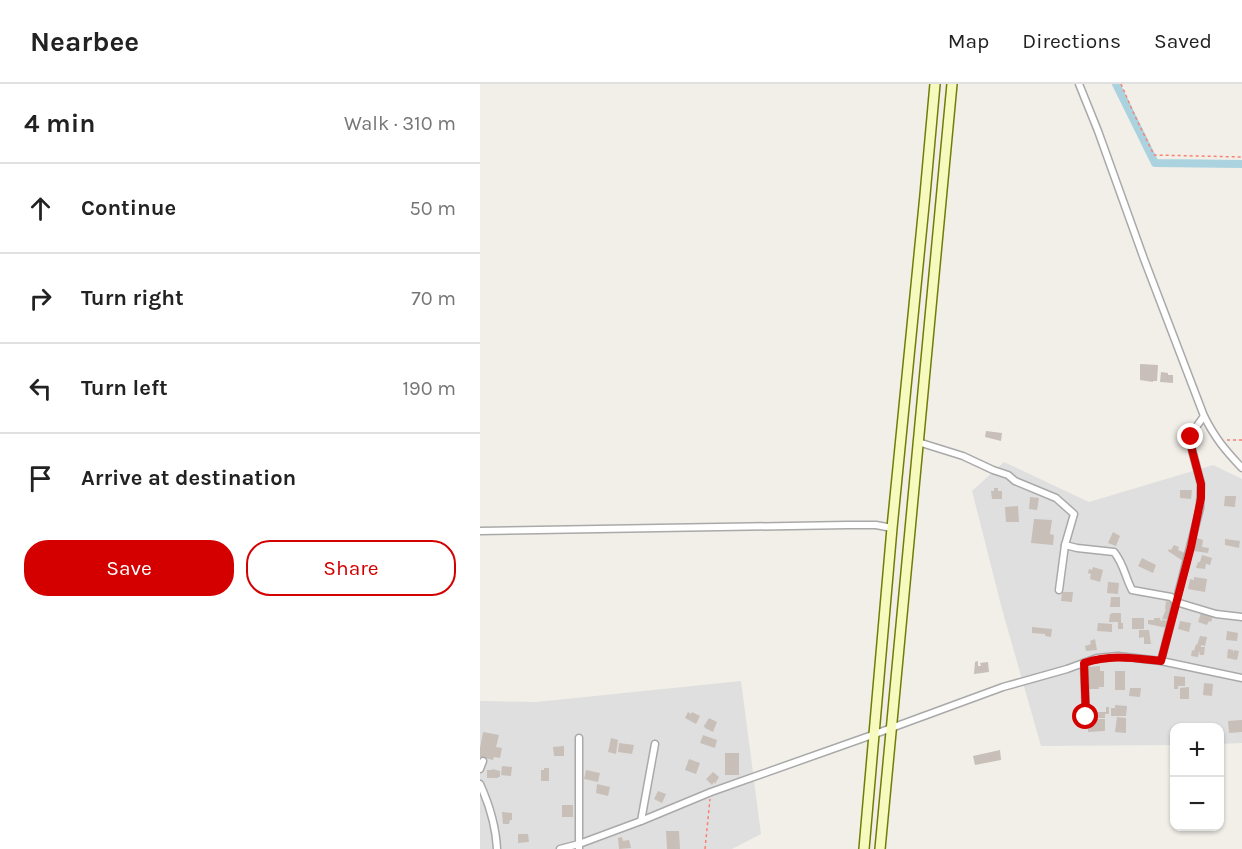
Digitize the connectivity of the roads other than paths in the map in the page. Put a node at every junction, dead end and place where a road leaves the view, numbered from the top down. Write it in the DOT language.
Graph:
graph roads {
  1 [pos="935,84"];
  2 [pos="952,84"];
  3 [pos="1079,84"];
  4 [pos="1204,416"];
  5 [pos="918,442"];
  6 [pos="1242,468"];
  7 [pos="892,528"];
  8 [pos="480,531"];
  9 [pos="1065,545"];
  10 [pos="890,565"];
  11 [pos="906,568"];
  12 [pos="1059,590"];
  13 [pos="1176,602"];
  14 [pos="1242,617"];
  15 [pos="1161,661"];
  16 [pos="1084,663"];
  17 [pos="1242,678"];
  18 [pos="1086,717"];
  19 [pos="891,727"];
  20 [pos="875,734"];
  21 [pos="579,738"];
  22 [pos="654,744"];
  23 [pos="483,761"];
  24 [pos="480,769"];
  25 [pos="480,784"];
  26 [pos="641,821"];
  27 [pos="579,846"];
  28 [pos="497,849"];
  29 [pos="560,849"];
  30 [pos="864,849"];
  31 [pos="880,849"];
  1 -- 7 [label="main road"];
  2 -- 5 [label="main road"];
  3 -- 4 [label="street"];
  4 -- 6 [label="street"];
  4 -- 13 [label="street"];
  5 -- 9 [label="street"];
  5 -- 11 [label="main road"];
  7 -- 8 [label="street"];
  7 -- 10 [label="main road"];
  9 -- 12 [label="street"];
  9 -- 13 [label="street"];
  10 -- 11 [label="main road"];
  10 -- 20 [label="main road"];
  11 -- 19 [label="main road"];
  13 -- 14 [label="street"];
  13 -- 15 [label="street"];
  15 -- 16 [label="street"];
  15 -- 17 [label="street"];
  16 -- 18 [label="street"];
  16 -- 19 [label="street"];
  19 -- 20 [label="street"];
  19 -- 31 [label="main road"];
  20 -- 26 [label="street"];
  20 -- 30 [label="main road"];
  21 -- 27 [label="street"];
  22 -- 26 [label="street"];
  23 -- 24 [label="street"];
  25 -- 28 [label="street"];
  26 -- 27 [label="street"];
  27 -- 29 [label="street"];
}
